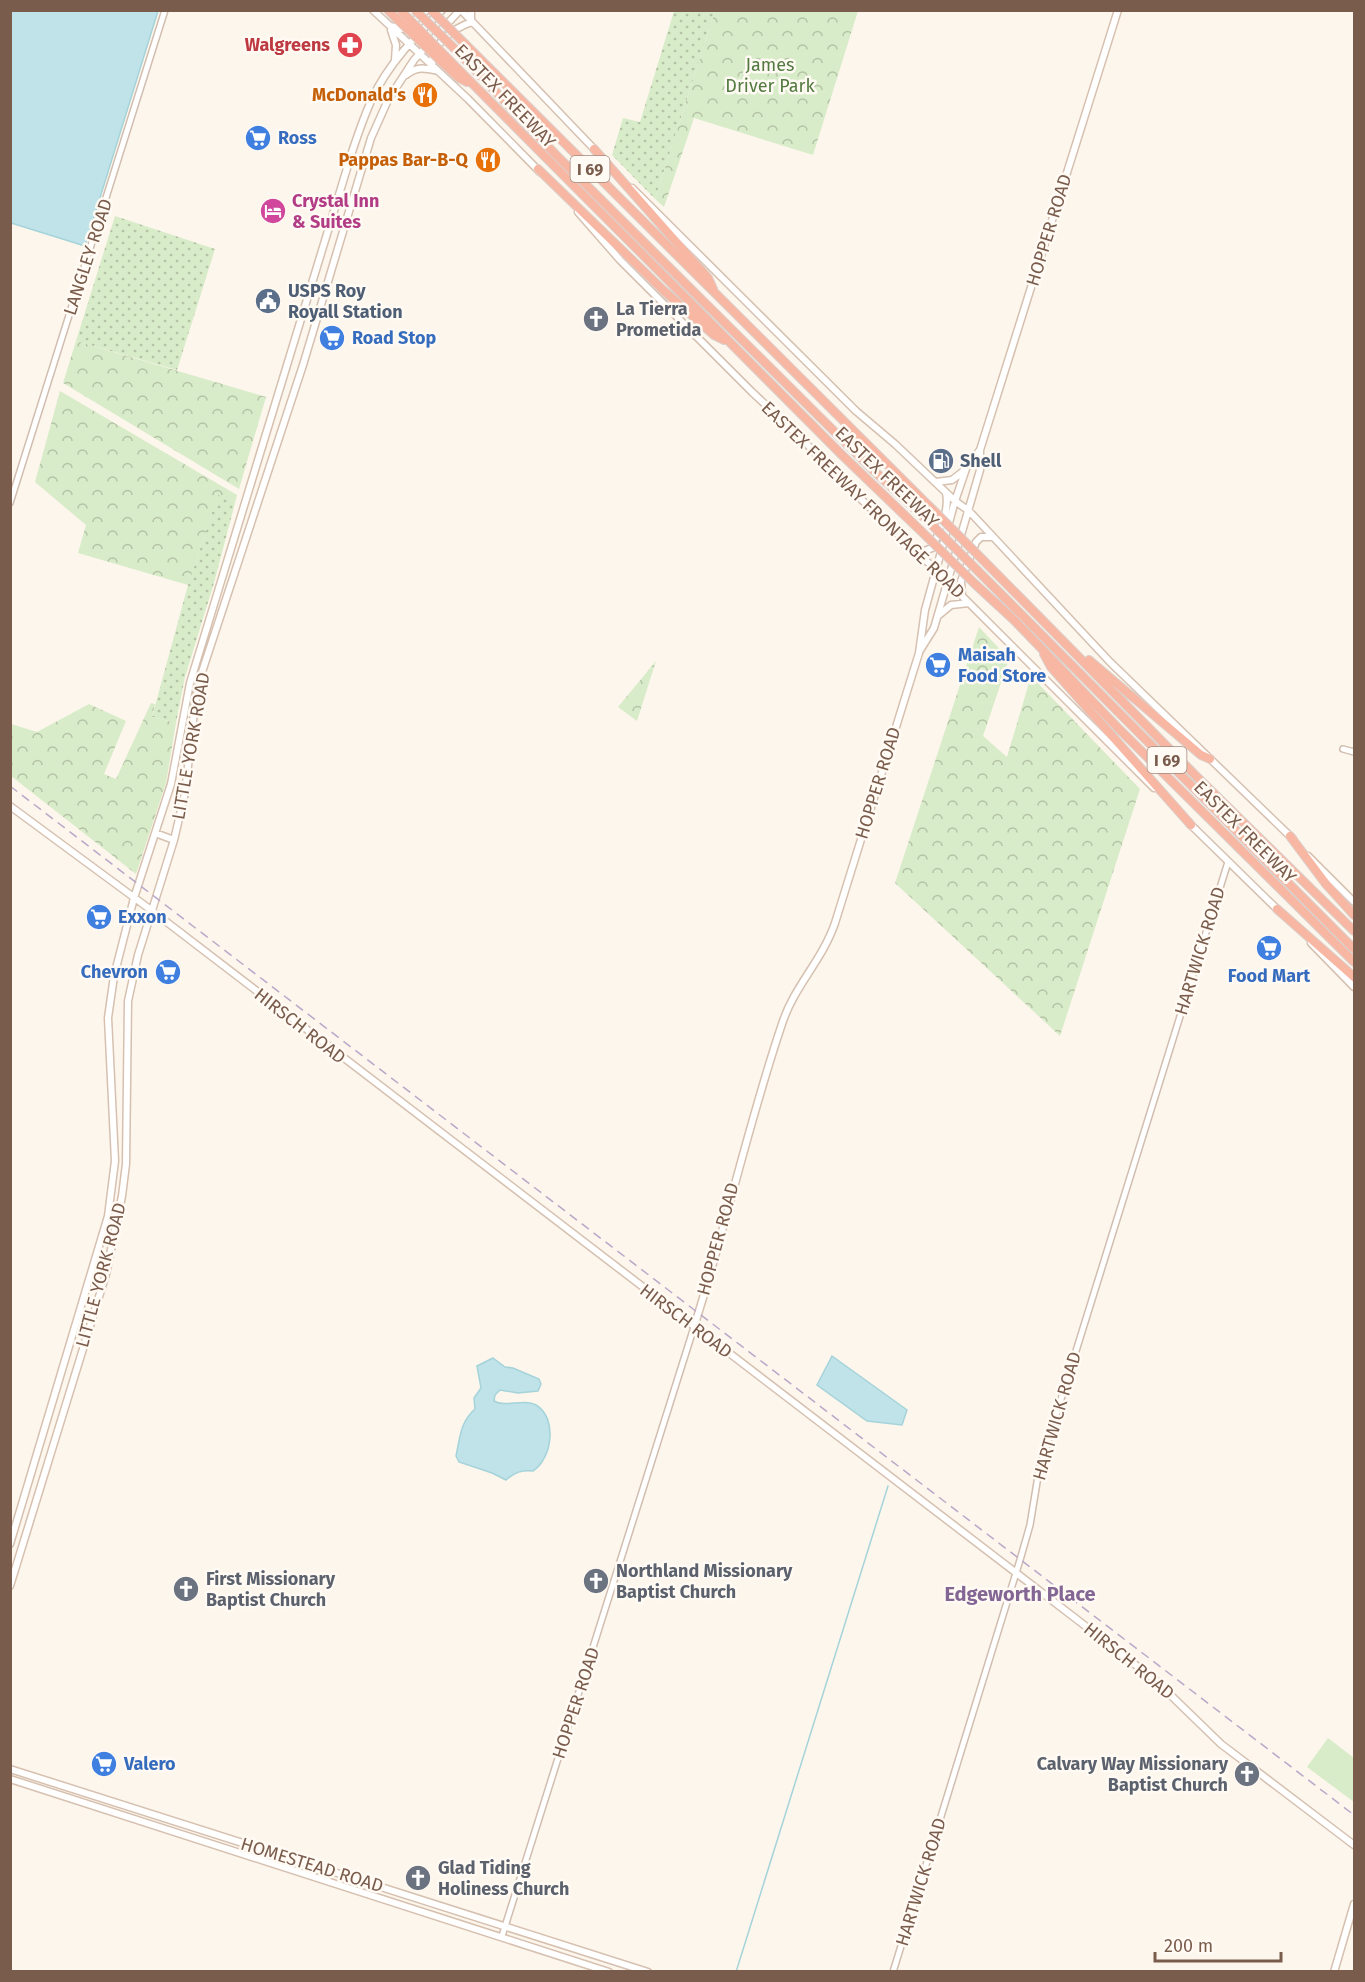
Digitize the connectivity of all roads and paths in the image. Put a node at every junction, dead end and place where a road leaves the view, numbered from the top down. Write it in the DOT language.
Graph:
graph roads {
  1 [pos="165,10"];
  2 [pos="373,10"];
  3 [pos="388,10"];
  4 [pos="415,10"];
  5 [pos="427,10"];
  6 [pos="431,10"];
  7 [pos="442,10"];
  8 [pos="460,10"];
  9 [pos="471,10"];
  10 [pos="1118,10"];
  11 [pos="400,13"];
  12 [pos="472,21"];
  13 [pos="390,26"];
  14 [pos="409,44"];
  15 [pos="419,54"];
  16 [pos="394,63"];
  17 [pos="436,69"];
  18 [pos="401,79"];
  19 [pos="375,94"];
  20 [pos="388,100"];
  21 [pos="594,149"];
  22 [pos="538,169"];
  23 [pos="715,293"];
  24 [pos="732,344"];
  25 [pos="288,361"];
  26 [pos="303,365"];
  27 [pos="980,450"];
  28 [pos="966,470"];
  29 [pos="936,482"];
  30 [pos="943,488"];
  31 [pos="956,501"];
  32 [pos="10,503"];
  33 [pos="969,511"];
  34 [pos="993,537"];
  35 [pos="919,553"];
  36 [pos="937,570"];
  37 [pos="949,582"];
  38 [pos="963,596"];
  39 [pos="969,603"];
  40 [pos="1031,610"];
  41 [pos="938,616"];
  42 [pos="1041,648"];
  43 [pos="919,653"];
  44 [pos="1343,749"];
  45 [pos="1354,752"];
  46 [pos="1210,759"];
  47 [pos="10,806"];
  48 [pos="1191,825"];
  49 [pos="155,833"];
  50 [pos="1290,836"];
  51 [pos="174,840"];
  52 [pos="1228,862"];
  53 [pos="135,898"];
  54 [pos="1354,902"];
  55 [pos="1277,909"];
  56 [pos="151,910"];
  57 [pos="1354,915"];
  58 [pos="1354,931"];
  59 [pos="1354,949"];
  60 [pos="1354,962"];
  61 [pos="1354,977"];
  62 [pos="1354,987"];
  63 [pos="98,1251"];
  64 [pos="110,1255"];
  65 [pos="86,1291"];
  66 [pos="99,1295"];
  67 [pos="693,1327"];
  68 [pos="40,1446"];
  69 [pos="52,1450"];
  70 [pos="35,1464"];
  71 [pos="46,1468"];
  72 [pos="10,1544"];
  73 [pos="1016,1574"];
  74 [pos="10,1586"];
  75 [pos="10,1769"];
  76 [pos="10,1779"];
  77 [pos="164,1818"];
  78 [pos="161,1828"];
  79 [pos="1354,1845"];
  80 [pos="316,1866"];
  81 [pos="313,1877"];
  82 [pos="432,1903"];
  83 [pos="1354,1904"];
  84 [pos="429,1913"];
  85 [pos="505,1926"];
  86 [pos="502,1936"];
  87 [pos="585,1951"];
  88 [pos="582,1963"];
  89 [pos="609,1971"];
  90 [pos="648,1971"];
  91 [pos="893,1971"];
  92 [pos="1334,1971"];
  1 -- 32 [label="street, LANGLEY ROAD"];
  2 -- 13 [label="main road, EASTEX FREEWAY FRONTAGE ROAD"];
  3 -- 11 [label="highway, EASTEX FREEWAY"];
  4 -- 59 [label="highway, I 69, bridge"];
  5 -- 13 [label="main road"];
  6 -- 23 [label="highway, EASTEX FREEWAY / I 69, bridge"];
  7 -- 14 [label="main road, LITTLE YORK ROAD"];
  8 -- 12 [label="main road"];
  8 -- 15 [label="main road, LITTLE YORK ROAD"];
  9 -- 12 [label="main road"];
  10 -- 27 [label="main road, HOPPER ROAD"];
  11 -- 24 [label="highway, EASTEX FREEWAY / I 69, bridge"];
  12 -- 17 [label="main road"];
  12 -- 21 [label="main road"];
  13 -- 14 [label="main road, EASTEX FREEWAY FRONTAGE ROAD"];
  13 -- 16 [label="main road"];
  14 -- 15 [label="main road, EASTEX FREEWAY FRONTAGE ROAD"];
  14 -- 16 [label="main road, LITTLE YORK ROAD"];
  15 -- 17 [label="main road, EASTEX FREEWAY FRONTAGE ROAD"];
  15 -- 18 [label="main road, LITTLE YORK ROAD"];
  16 -- 19 [label="main road, LITTLE YORK ROAD"];
  17 -- 18 [label="main road"];
  17 -- 22 [label="main road, EASTEX FREEWAY FRONTAGE ROAD"];
  18 -- 20 [label="main road, LITTLE YORK ROAD"];
  19 -- 20 [label="main road"];
  19 -- 25 [label="main road, LITTLE YORK ROAD"];
  20 -- 26 [label="main road, LITTLE YORK ROAD"];
  21 -- 23 [label="highway"];
  21 -- 29 [label="main road"];
  22 -- 24 [label="highway"];
  22 -- 35 [label="main road, EASTEX FREEWAY FRONTAGE ROAD"];
  23 -- 40 [label="highway, EASTEX FREEWAY / I 69, bridge"];
  24 -- 42 [label="highway, EASTEX FREEWAY / I 69, bridge"];
  25 -- 26 [label="main road"];
  25 -- 49 [label="main road, LITTLE YORK ROAD"];
  26 -- 51 [label="main road, LITTLE YORK ROAD"];
  27 -- 28 [label="main road, HOPPER ROAD"];
  27 -- 33 [label="main road, HOPPER ROAD"];
  28 -- 29 [label="main road"];
  28 -- 31 [label="main road, HOPPER ROAD"];
  29 -- 30 [label="main road"];
  30 -- 31 [label="main road"];
  30 -- 35 [label="main road"];
  31 -- 33 [label="main road"];
  31 -- 36 [label="main road, HOPPER ROAD"];
  33 -- 34 [label="main road"];
  33 -- 37 [label="main road, HOPPER ROAD"];
  34 -- 38 [label="main road"];
  34 -- 46 [label="main road"];
  35 -- 36 [label="main road, EASTEX FREEWAY FRONTAGE ROAD"];
  36 -- 37 [label="main road, EASTEX FREEWAY FRONTAGE ROAD"];
  36 -- 43 [label="main road, HOPPER ROAD"];
  37 -- 38 [label="main road, EASTEX FREEWAY FRONTAGE ROAD"];
  37 -- 41 [label="main road, HOPPER ROAD"];
  38 -- 39 [label="main road, EASTEX FREEWAY FRONTAGE ROAD"];
  39 -- 41 [label="main road"];
  39 -- 48 [label="main road, EASTEX FREEWAY FRONTAGE ROAD"];
  40 -- 46 [label="highway"];
  40 -- 58 [label="highway, EASTEX FREEWAY / I 69"];
  41 -- 43 [label="main road, HOPPER ROAD"];
  42 -- 48 [label="highway"];
  42 -- 60 [label="highway, EASTEX FREEWAY / I 69"];
  43 -- 67 [label="main road, HOPPER ROAD"];
  44 -- 45 [label="street"];
  46 -- 50 [label="main road"];
  47 -- 53 [label="main road, HIRSCH ROAD"];
  48 -- 52 [label="main road, EASTEX FREEWAY FRONTAGE ROAD"];
  49 -- 51 [label="main road"];
  49 -- 53 [label="main road, LITTLE YORK ROAD"];
  50 -- 54 [label="main road"];
  50 -- 57 [label="highway"];
  51 -- 56 [label="main road, LITTLE YORK ROAD"];
  52 -- 55 [label="main road, EASTEX FREEWAY FRONTAGE ROAD"];
  52 -- 73 [label="street, HARTWICK ROAD"];
  53 -- 56 [label="main road, HIRSCH ROAD"];
  53 -- 63 [label="main road, LITTLE YORK ROAD"];
  55 -- 61 [label="highway"];
  55 -- 62 [label="main road, EASTEX FREEWAY FRONTAGE ROAD"];
  56 -- 64 [label="main road, LITTLE YORK ROAD"];
  56 -- 67 [label="main road, HIRSCH ROAD"];
  63 -- 64 [label="main road"];
  63 -- 65 [label="main road, LITTLE YORK ROAD"];
  64 -- 66 [label="main road, LITTLE YORK ROAD"];
  65 -- 66 [label="main road"];
  65 -- 68 [label="main road, LITTLE YORK ROAD"];
  66 -- 69 [label="main road, LITTLE YORK ROAD"];
  67 -- 73 [label="main road, HIRSCH ROAD"];
  67 -- 85 [label="street, HOPPER ROAD"];
  68 -- 69 [label="main road"];
  68 -- 70 [label="main road, LITTLE YORK ROAD"];
  69 -- 71 [label="main road, LITTLE YORK ROAD"];
  70 -- 71 [label="main road"];
  70 -- 72 [label="main road, LITTLE YORK ROAD"];
  71 -- 74 [label="main road, LITTLE YORK ROAD"];
  73 -- 79 [label="main road, HIRSCH ROAD"];
  73 -- 91 [label="street, HARTWICK ROAD"];
  75 -- 77 [label="main road, HOMESTEAD ROAD"];
  76 -- 78 [label="main road, HOMESTEAD ROAD"];
  77 -- 78 [label="main road"];
  77 -- 80 [label="main road, HOMESTEAD ROAD"];
  78 -- 81 [label="main road, HOMESTEAD ROAD"];
  80 -- 81 [label="main road"];
  80 -- 82 [label="main road, HOMESTEAD ROAD"];
  81 -- 84 [label="main road, HOMESTEAD ROAD"];
  82 -- 84 [label="main road"];
  82 -- 85 [label="main road, HOMESTEAD ROAD"];
  83 -- 92 [label="main road"];
  84 -- 86 [label="main road, HOMESTEAD ROAD"];
  85 -- 86 [label="street, HOPPER ROAD"];
  85 -- 87 [label="main road, HOMESTEAD ROAD"];
  86 -- 88 [label="main road, HOMESTEAD ROAD"];
  87 -- 88 [label="main road"];
  87 -- 90 [label="main road, HOMESTEAD ROAD"];
  88 -- 89 [label="main road, HOMESTEAD ROAD"];
}
